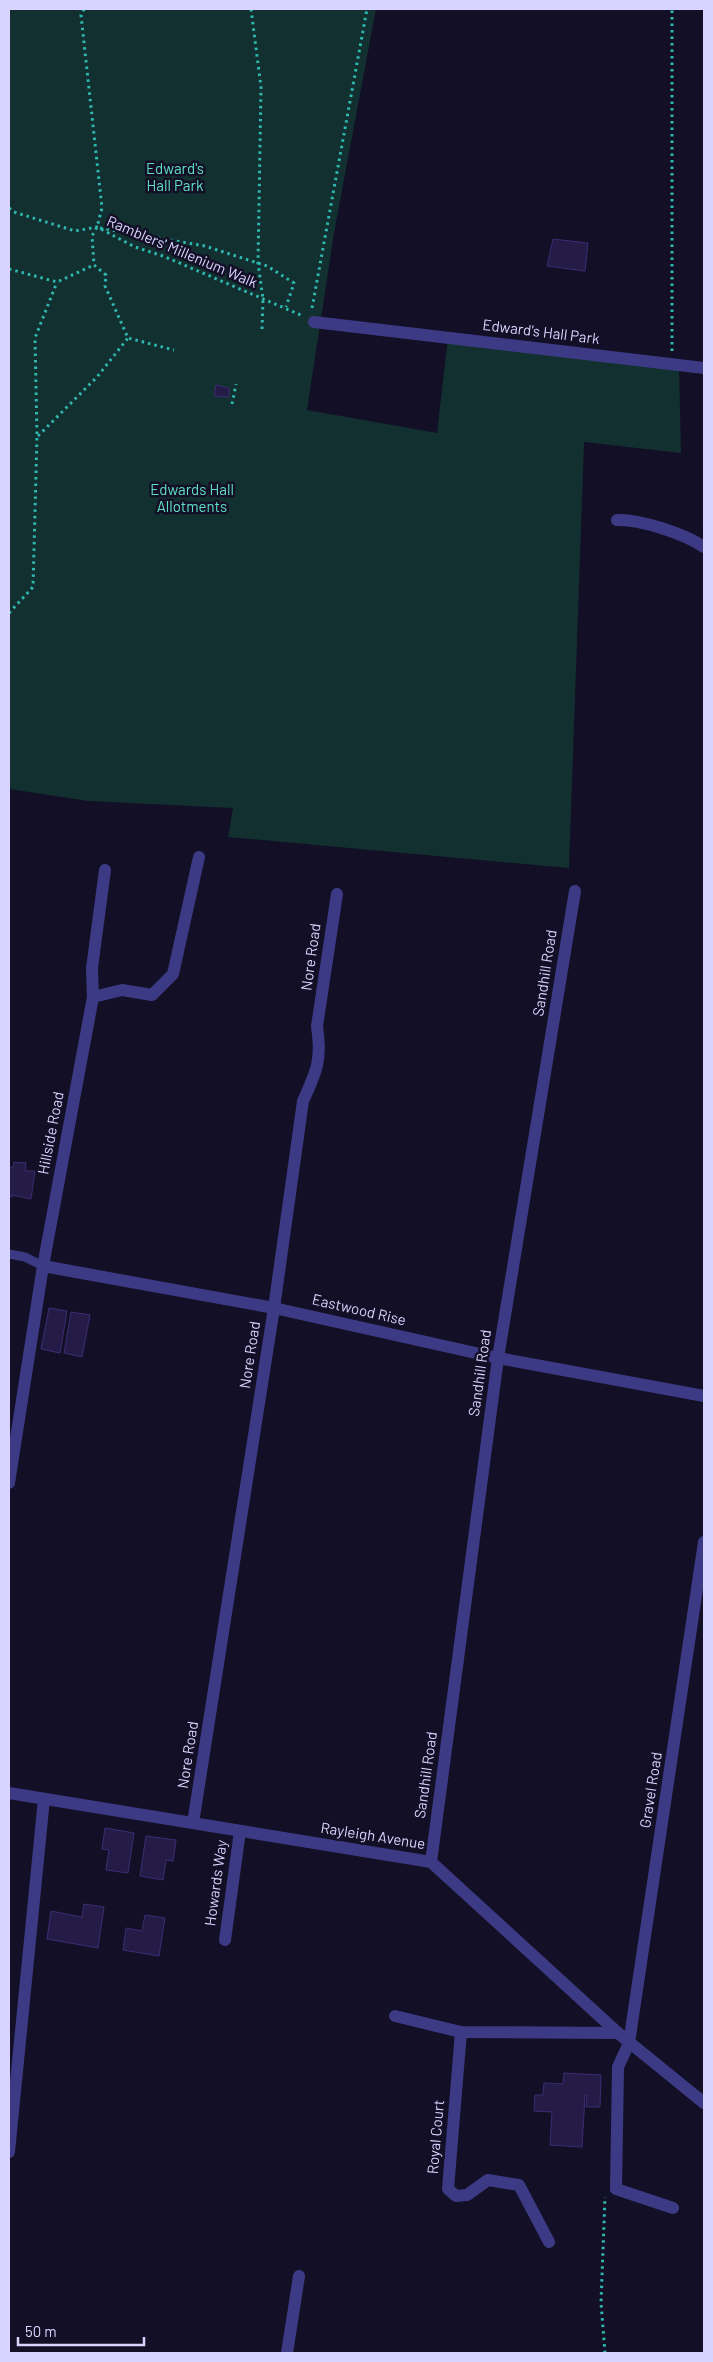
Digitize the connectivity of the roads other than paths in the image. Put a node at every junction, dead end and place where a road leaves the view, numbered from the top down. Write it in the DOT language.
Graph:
graph roads {
  1 [pos="314,322"];
  2 [pos="704,368"];
  3 [pos="617,520"];
  4 [pos="704,547"];
  5 [pos="198,857"];
  6 [pos="105,870"];
  7 [pos="575,891"];
  8 [pos="337,894"];
  9 [pos="93,999"];
  10 [pos="9,1254"];
  11 [pos="43,1266"];
  12 [pos="274,1308"];
  13 [pos="498,1358"];
  14 [pos="704,1396"];
  15 [pos="9,1483"];
  16 [pos="704,1542"];
  17 [pos="9,1793"];
  18 [pos="44,1799"];
  19 [pos="193,1823"];
  20 [pos="240,1831"];
  21 [pos="431,1862"];
  22 [pos="225,1940"];
  23 [pos="395,2016"];
  24 [pos="461,2032"];
  25 [pos="618,2033"];
  26 [pos="629,2043"];
  27 [pos="704,2103"];
  28 [pos="9,2152"];
  29 [pos="673,2208"];
  30 [pos="549,2242"];
  31 [pos="299,2276"];
  32 [pos="287,2353"];
  1 -- 2 [label="street, Edward's Hall Park"];
  3 -- 4 [label="street"];
  5 -- 9 [label="street"];
  6 -- 9 [label="street, Hillside Road"];
  7 -- 13 [label="street, Sandhill Road"];
  8 -- 12 [label="street, Nore Road"];
  9 -- 11 [label="street, Hillside Road"];
  10 -- 11 [label="lane, Eastwood Rise"];
  11 -- 12 [label="street, Eastwood Rise"];
  11 -- 15 [label="street, Hillside Road"];
  12 -- 13 [label="street, Eastwood Rise"];
  12 -- 19 [label="street, Nore Road"];
  13 -- 14 [label="street, Eastwood Rise"];
  13 -- 21 [label="street, Sandhill Road"];
  16 -- 26 [label="street, Gravel Road"];
  17 -- 18 [label="street, Rayleigh Avenue"];
  18 -- 19 [label="street, Rayleigh Avenue"];
  18 -- 28 [label="street"];
  19 -- 20 [label="street, Rayleigh Avenue"];
  20 -- 21 [label="street, Rayleigh Avenue"];
  20 -- 22 [label="street, Howards Way"];
  21 -- 25 [label="street, Rayleigh Avenue"];
  23 -- 24 [label="street"];
  24 -- 25 [label="street"];
  24 -- 30 [label="street, Royal Court"];
  25 -- 26 [label="street, Rayleigh Avenue"];
  26 -- 27 [label="street, Rayleigh Avenue"];
  26 -- 29 [label="street, Gravel Road"];
  31 -- 32 [label="street"];
}
